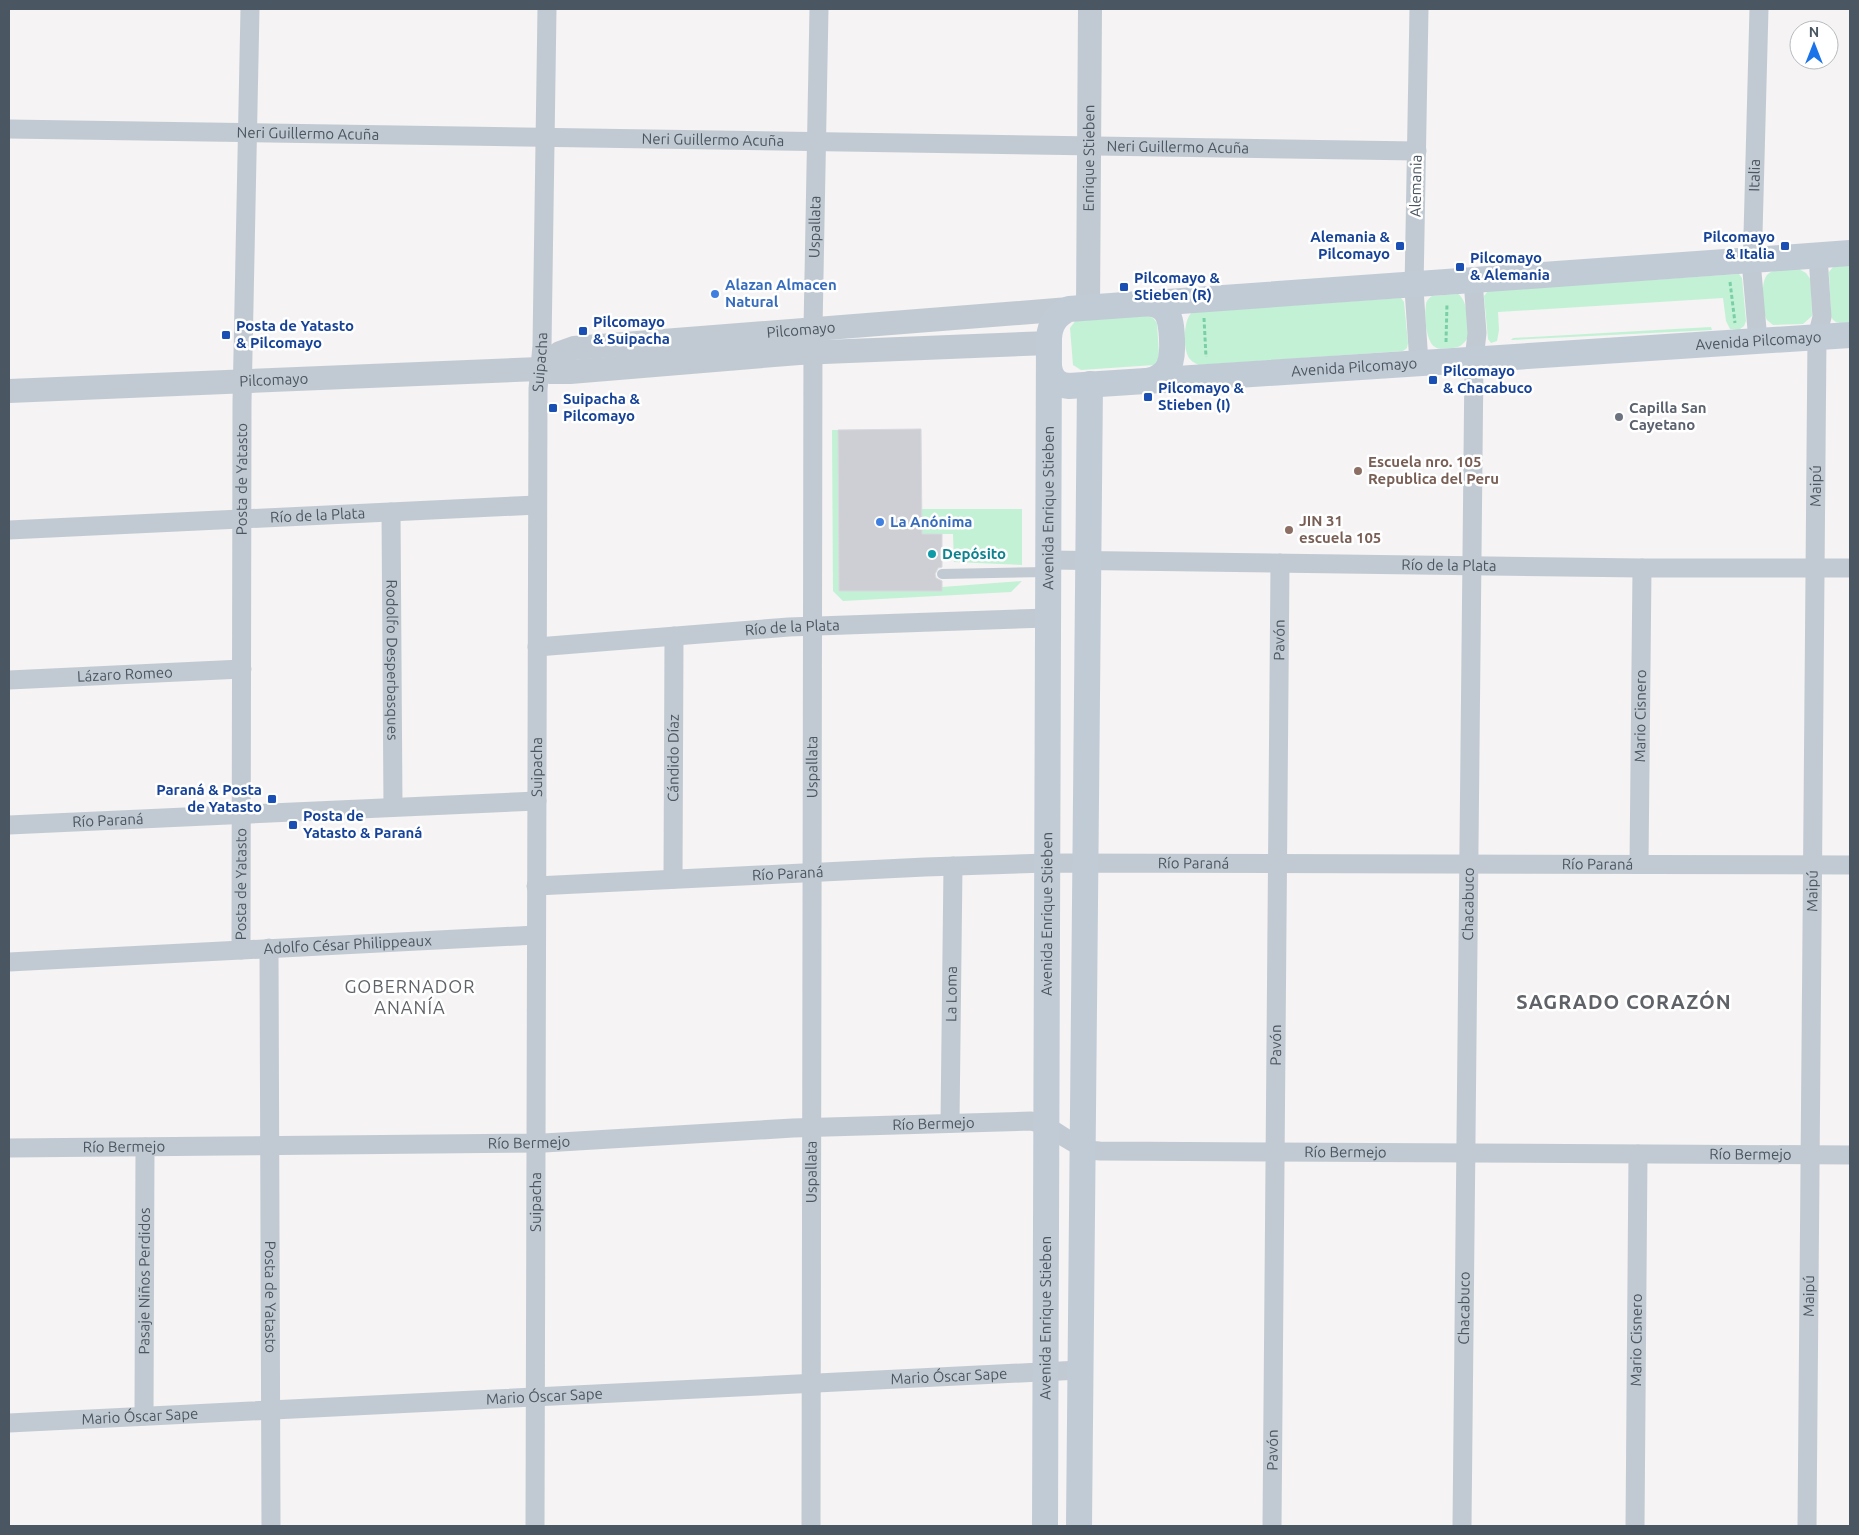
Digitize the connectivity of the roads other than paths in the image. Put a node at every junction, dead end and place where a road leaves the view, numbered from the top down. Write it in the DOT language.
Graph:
graph roads {
  1 [pos="250,9"];
  2 [pos="547,9"];
  3 [pos="819,9"];
  4 [pos="1090,9"];
  5 [pos="1419,9"];
  6 [pos="1759,9"];
  7 [pos="9,129"];
  8 [pos="248,133"];
  9 [pos="545,138"];
  10 [pos="816,142"];
  11 [pos="1089,146"];
  12 [pos="1417,151"];
  13 [pos="1850,253"];
  14 [pos="1818,256"];
  15 [pos="1753,260"];
  16 [pos="1473,280"];
  17 [pos="1414,284"];
  18 [pos="1143,303"];
  19 [pos="1078,308"];
  20 [pos="813,329"];
  21 [pos="1850,335"];
  22 [pos="1747,336"];
  23 [pos="1817,338"];
  24 [pos="813,353"];
  25 [pos="1049,355"];
  26 [pos="1474,360"];
  27 [pos="1419,363"];
  28 [pos="539,369"];
  29 [pos="1148,381"];
  30 [pos="243,382"];
  31 [pos="1090,384"];
  32 [pos="9,391"];
  33 [pos="537,505"];
  34 [pos="391,512"];
  35 [pos="242,519"];
  36 [pos="9,530"];
  37 [pos="1088,560"];
  38 [pos="1280,563"];
  39 [pos="1472,565"];
  40 [pos="1048,566"];
  41 [pos="1642,568"];
  42 [pos="1815,568"];
  43 [pos="1850,568"];
  44 [pos="942,574"];
  45 [pos="1048,618"];
  46 [pos="812,626"];
  47 [pos="674,636"];
  48 [pos="537,647"];
  49 [pos="242,669"];
  50 [pos="9,680"];
  51 [pos="537,801"];
  52 [pos="393,807"];
  53 [pos="242,814"];
  54 [pos="9,824"];
  55 [pos="1048,863"];
  56 [pos="1085,863"];
  57 [pos="1278,864"];
  58 [pos="1469,864"];
  59 [pos="1639,864"];
  60 [pos="1812,865"];
  61 [pos="1850,865"];
  62 [pos="953,866"];
  63 [pos="812,872"];
  64 [pos="673,880"];
  65 [pos="536,886"];
  66 [pos="536,935"];
  67 [pos="269,948"];
  68 [pos="241,950"];
  69 [pos="9,962"];
  70 [pos="950,1123"];
  71 [pos="812,1127"];
  72 [pos="1046,1127"];
  73 [pos="536,1144"];
  74 [pos="270,1146"];
  75 [pos="145,1147"];
  76 [pos="9,1148"];
  77 [pos="1082,1148"];
  78 [pos="1275,1152"];
  79 [pos="1466,1153"];
  80 [pos="1638,1154"];
  81 [pos="1810,1154"];
  82 [pos="1850,1155"];
  83 [pos="1080,1370"];
  84 [pos="1045,1372"];
  85 [pos="811,1383"];
  86 [pos="535,1397"];
  87 [pos="271,1410"];
  88 [pos="144,1416"];
  89 [pos="9,1423"];
  90 [pos="271,1526"];
  91 [pos="535,1526"];
  92 [pos="811,1526"];
  93 [pos="1045,1526"];
  94 [pos="1079,1526"];
  95 [pos="1272,1526"];
  96 [pos="1462,1526"];
  97 [pos="1635,1526"];
  98 [pos="1807,1526"];
  1 -- 8 [label="street, Posta de Yatasto"];
  2 -- 9 [label="street, Suipacha"];
  3 -- 10 [label="street, Uspallata"];
  4 -- 11 [label="street, Enrique Stieben"];
  5 -- 12 [label="street, Alemania"];
  6 -- 15 [label="street, Italia"];
  7 -- 8 [label="street, Neri Guillermo Acuña"];
  8 -- 9 [label="street, Neri Guillermo Acuña"];
  8 -- 30 [label="street, Posta de Yatasto"];
  9 -- 10 [label="street, Neri Guillermo Acuña"];
  9 -- 28 [label="street, Suipacha"];
  10 -- 11 [label="street, Neri Guillermo Acuña"];
  10 -- 20 [label="street, Uspallata"];
  11 -- 12 [label="street, Neri Guillermo Acuña"];
  11 -- 19 [label="street, Enrique Stieben"];
  12 -- 17 [label="street, Alemania"];
  13 -- 14 [label="main road"];
  14 -- 15 [label="main road"];
  14 -- 23 [label="street, Maipú"];
  15 -- 16 [label="main road"];
  15 -- 22 [label="street, Italia"];
  16 -- 17 [label="main road"];
  16 -- 26 [label="street, Chacabuco"];
  17 -- 18 [label="main road"];
  17 -- 27 [label="street, Alemania"];
  18 -- 19 [label="main road"];
  18 -- 29 [label="main road"];
  19 -- 20 [label="street, Pilcomayo"];
  19 -- 25 [label="main road, Avenida Enrique Stieben"];
  20 -- 24 [label="street, Uspallata"];
  20 -- 28 [label="street, Pilcomayo"];
  21 -- 23 [label="main road, Avenida Pilcomayo"];
  22 -- 23 [label="main road, Avenida Pilcomayo"];
  22 -- 26 [label="main road, Avenida Pilcomayo"];
  23 -- 42 [label="street, Maipú"];
  24 -- 25 [label="street, Pilcomayo"];
  24 -- 28 [label="street, Pilcomayo"];
  24 -- 46 [label="street, Uspallata"];
  25 -- 31 [label="main road, Avenida Pilcomayo"];
  25 -- 40 [label="main road, Avenida Enrique Stieben"];
  26 -- 27 [label="main road, Avenida Pilcomayo"];
  26 -- 39 [label="street, Chacabuco"];
  27 -- 29 [label="main road, Avenida Pilcomayo"];
  28 -- 30 [label="street, Pilcomayo"];
  28 -- 33 [label="street, Suipacha"];
  29 -- 31 [label="main road, Avenida Pilcomayo"];
  30 -- 32 [label="street, Pilcomayo"];
  30 -- 35 [label="street, Posta de Yatasto"];
  31 -- 37 [label="main road"];
  33 -- 34 [label="street, Río de la Plata"];
  33 -- 48 [label="street, Suipacha"];
  34 -- 35 [label="street, Río de la Plata"];
  34 -- 52 [label="street, Rodolfo Desperbasques"];
  35 -- 36 [label="street, Río de la Plata"];
  35 -- 49 [label="street, Posta de Yatasto"];
  37 -- 38 [label="street, Río de la Plata"];
  37 -- 40 [label="street, Río de la Plata"];
  37 -- 56 [label="main road"];
  38 -- 39 [label="street, Río de la Plata"];
  38 -- 57 [label="street, Pavón"];
  39 -- 41 [label="street, Río de la Plata"];
  39 -- 58 [label="street, Chacabuco"];
  40 -- 44 [label="lane"];
  40 -- 45 [label="main road, Avenida Enrique Stieben"];
  41 -- 42 [label="street, Río de la Plata"];
  41 -- 59 [label="street, Mario Cisnero"];
  42 -- 43 [label="street, Río de la Plata"];
  42 -- 60 [label="street, Maipú"];
  45 -- 46 [label="street, Río de la Plata"];
  45 -- 55 [label="main road, Avenida Enrique Stieben"];
  46 -- 47 [label="street, Río de la Plata"];
  46 -- 63 [label="street, Uspallata"];
  47 -- 48 [label="street, Río de la Plata"];
  47 -- 64 [label="street, Cándido Díaz"];
  48 -- 51 [label="street, Suipacha"];
  49 -- 50 [label="street, Lázaro Romeo"];
  49 -- 53 [label="street, Posta de Yatasto"];
  51 -- 52 [label="street, Río Paraná"];
  51 -- 65 [label="street, Suipacha"];
  52 -- 53 [label="street, Río Paraná"];
  53 -- 54 [label="street, Río Paraná"];
  53 -- 68 [label="street, Posta de Yatasto"];
  55 -- 56 [label="street, Río Paraná"];
  55 -- 62 [label="street, Río Paraná"];
  55 -- 72 [label="main road, Avenida Enrique Stieben"];
  56 -- 57 [label="street, Río Paraná"];
  56 -- 77 [label="main road"];
  57 -- 58 [label="street, Río Paraná"];
  57 -- 78 [label="street, Pavón"];
  58 -- 59 [label="street, Río Paraná"];
  58 -- 79 [label="street, Chacabuco"];
  59 -- 60 [label="street, Río Paraná"];
  60 -- 61 [label="street, Río Paraná"];
  60 -- 81 [label="street, Maipú"];
  62 -- 63 [label="street, Río Paraná"];
  62 -- 70 [label="street, La Loma"];
  63 -- 64 [label="street, Río Paraná"];
  63 -- 71 [label="street, Uspallata"];
  64 -- 65 [label="street, Río Paraná"];
  65 -- 66 [label="street, Suipacha"];
  66 -- 67 [label="street, Adolfo César Philippeaux"];
  66 -- 73 [label="street, Suipacha"];
  67 -- 68 [label="street, Adolfo César Philippeaux"];
  67 -- 74 [label="street, Posta de Yatasto"];
  68 -- 69 [label="street, Adolfo César Philippeaux"];
  70 -- 71 [label="street, Río Bermejo"];
  70 -- 72 [label="street, Río Bermejo"];
  71 -- 73 [label="street, Río Bermejo"];
  71 -- 85 [label="street, Uspallata"];
  72 -- 77 [label="street, Río Bermejo"];
  72 -- 84 [label="main road, Avenida Enrique Stieben"];
  73 -- 74 [label="street, Río Bermejo"];
  73 -- 86 [label="street, Suipacha"];
  74 -- 75 [label="street, Río Bermejo"];
  74 -- 87 [label="street, Posta de Yatasto"];
  75 -- 76 [label="street, Río Bermejo"];
  75 -- 88 [label="street, Pasaje Niños Perdidos"];
  77 -- 78 [label="street, Río Bermejo"];
  77 -- 83 [label="main road"];
  78 -- 79 [label="street, Río Bermejo"];
  78 -- 95 [label="street, Pavón"];
  79 -- 80 [label="street, Río Bermejo"];
  79 -- 96 [label="street, Chacabuco"];
  80 -- 81 [label="street, Río Bermejo"];
  80 -- 97 [label="street, Mario Cisnero"];
  81 -- 82 [label="street, Río Bermejo"];
  81 -- 98 [label="street, Maipú"];
  83 -- 84 [label="street, Mario Óscar Sape"];
  83 -- 94 [label="main road"];
  84 -- 85 [label="street, Mario Óscar Sape"];
  84 -- 93 [label="main road, Avenida Enrique Stieben"];
  85 -- 86 [label="street, Mario Óscar Sape"];
  85 -- 92 [label="street, Uspallata"];
  86 -- 87 [label="street, Mario Óscar Sape"];
  86 -- 91 [label="street, Suipacha"];
  87 -- 88 [label="street, Mario Óscar Sape"];
  87 -- 90 [label="street, Posta de Yatasto"];
  88 -- 89 [label="street, Mario Óscar Sape"];
}
